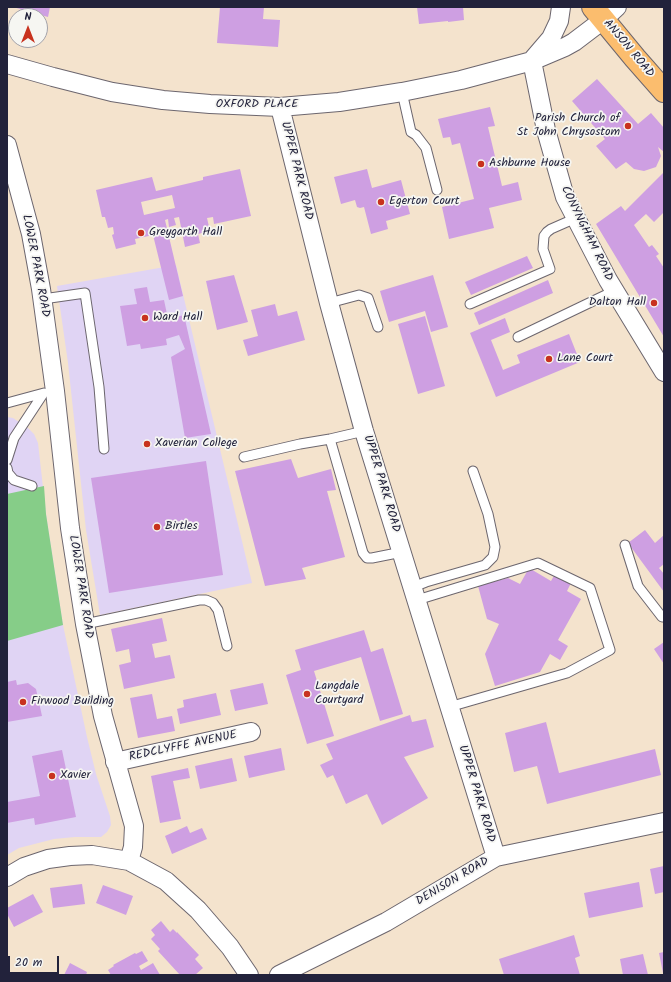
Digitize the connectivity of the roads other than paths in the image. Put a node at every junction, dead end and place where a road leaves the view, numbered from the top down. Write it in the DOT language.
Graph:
graph roads {
  1 [pos="561,7"];
  2 [pos="604,11"];
  3 [pos="532,61"];
  4 [pos="7,64"];
  5 [pos="664,91"];
  6 [pos="402,92"];
  7 [pos="280,107"];
  8 [pos="7,145"];
  9 [pos="437,190"];
  10 [pos="576,218"];
  11 [pos="614,291"];
  12 [pos="43,299"];
  13 [pos="329,303"];
  14 [pos="470,304"];
  15 [pos="378,327"];
  16 [pos="518,338"];
  17 [pos="664,372"];
  18 [pos="49,392"];
  19 [pos="7,403"];
  20 [pos="364,431"];
  21 [pos="330,439"];
  22 [pos="104,449"];
  23 [pos="244,457"];
  24 [pos="7,460"];
  25 [pos="7,468"];
  26 [pos="473,470"];
  27 [pos="32,486"];
  28 [pos="625,545"];
  29 [pos="402,552"];
  30 [pos="415,594"];
  31 [pos="664,618"];
  32 [pos="85,624"];
  33 [pos="227,646"];
  34 [pos="449,707"];
  35 [pos="251,732"];
  36 [pos="115,762"];
  37 [pos="664,822"];
  38 [pos="496,857"];
  39 [pos="129,861"];
  40 [pos="7,876"];
  41 [pos="249,975"];
  42 [pos="279,975"];
  1 -- 3 [label="street"];
  2 -- 3 [label="street, OXFORD PLACE"];
  2 -- 5 [label="highway, ANSON ROAD"];
  3 -- 6 [label="street, OXFORD PLACE"];
  3 -- 10 [label="street, CONYNGHAM ROAD"];
  4 -- 7 [label="street, OXFORD PLACE"];
  6 -- 7 [label="street, OXFORD PLACE"];
  6 -- 9 [label="lane"];
  7 -- 13 [label="street, UPPER PARK ROAD"];
  8 -- 12 [label="street, LOWER PARK ROAD"];
  10 -- 11 [label="street, CONYNGHAM ROAD"];
  10 -- 14 [label="lane"];
  11 -- 16 [label="lane"];
  11 -- 17 [label="street, CONYNGHAM ROAD"];
  12 -- 18 [label="street, LOWER PARK ROAD"];
  12 -- 22 [label="lane"];
  13 -- 15 [label="lane"];
  13 -- 20 [label="street, UPPER PARK ROAD"];
  18 -- 19 [label="lane"];
  18 -- 24 [label="lane"];
  18 -- 32 [label="street, LOWER PARK ROAD"];
  20 -- 21 [label="lane"];
  20 -- 29 [label="street, UPPER PARK ROAD"];
  21 -- 23 [label="lane"];
  21 -- 29 [label="lane"];
  25 -- 27 [label="lane"];
  26 -- 30 [label="lane"];
  28 -- 31 [label="lane"];
  29 -- 30 [label="street, UPPER PARK ROAD"];
  30 -- 34 [label="street, UPPER PARK ROAD"];
  30 -- 34 [label="lane"];
  32 -- 33 [label="lane"];
  32 -- 36 [label="street, LOWER PARK ROAD"];
  34 -- 38 [label="street, UPPER PARK ROAD"];
  35 -- 36 [label="street, REDCLYFFE AVENUE"];
  36 -- 39 [label="street, LOWER PARK ROAD"];
  37 -- 38 [label="street, DENISON ROAD"];
  38 -- 42 [label="street, DENISON ROAD"];
  39 -- 40 [label="street"];
  39 -- 41 [label="street"];
}
